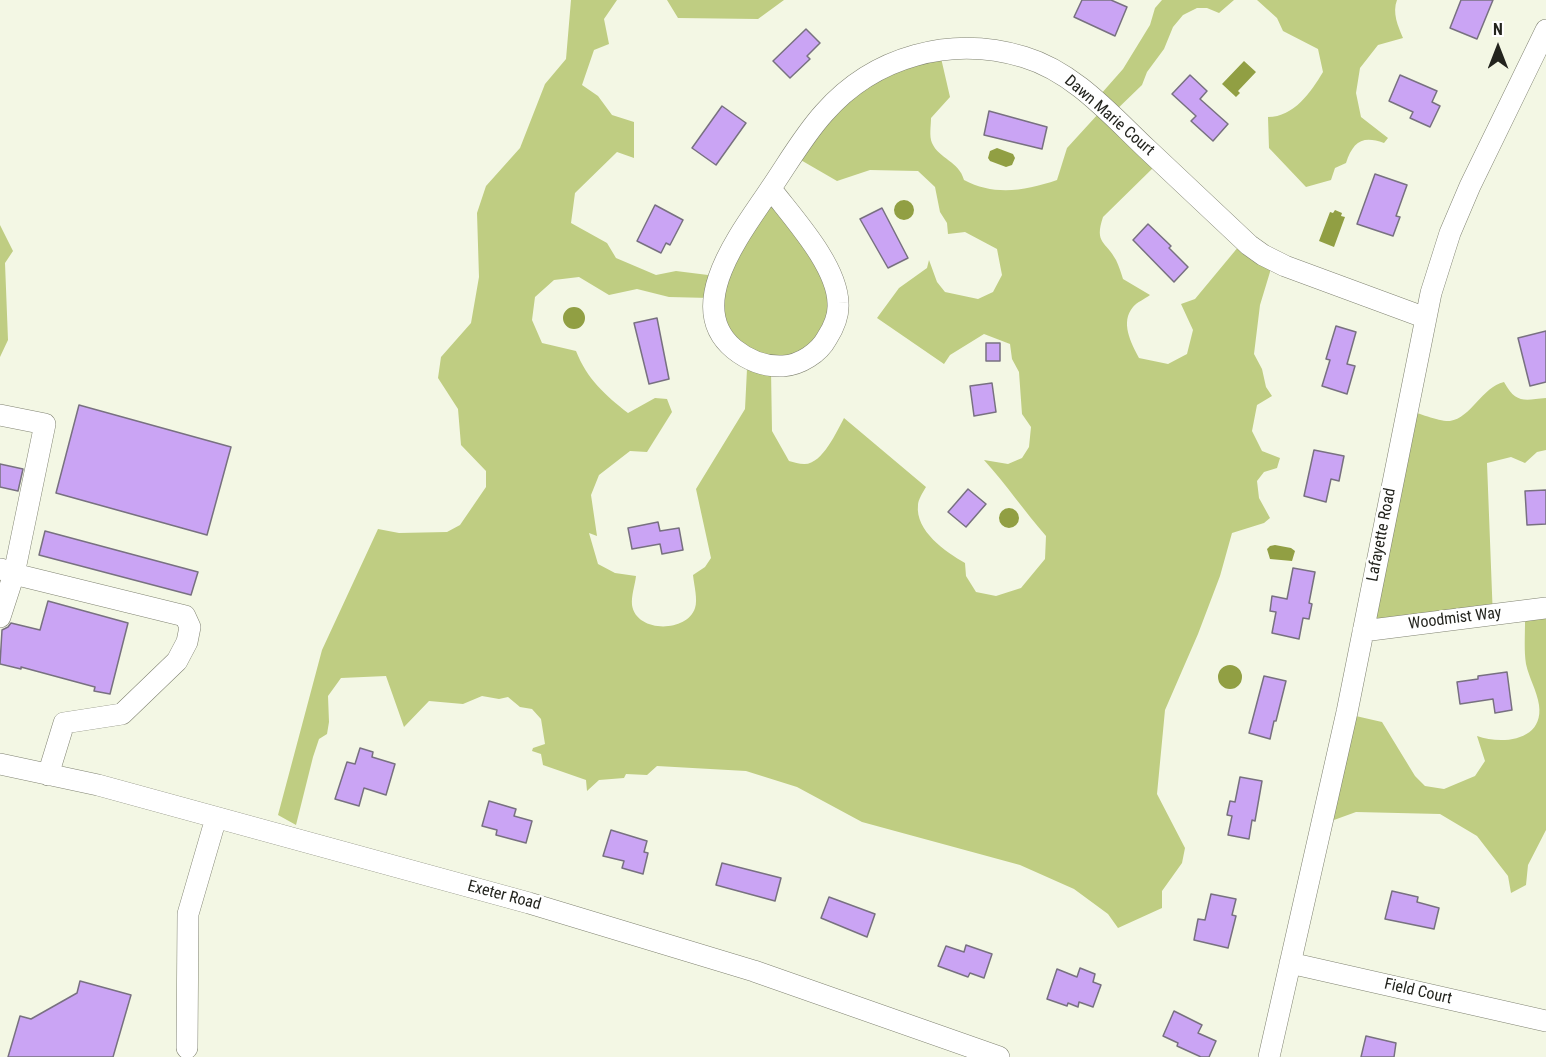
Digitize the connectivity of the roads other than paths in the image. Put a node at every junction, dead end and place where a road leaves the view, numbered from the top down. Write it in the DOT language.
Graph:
graph roads {
  1 [pos="1546,30"];
  2 [pos="771,189"];
  3 [pos="1426,318"];
  4 [pos="0,415"];
  5 [pos="7,571"];
  6 [pos="1546,608"];
  7 [pos="0,617"];
  8 [pos="1363,631"];
  9 [pos="0,764"];
  10 [pos="48,775"];
  11 [pos="216,818"];
  12 [pos="1290,963"];
  13 [pos="1546,1021"];
  14 [pos="187,1047"];
  15 [pos="999,1057"];
  16 [pos="1269,1057"];
  1 -- 3 [label="street, Lafayette Road"];
  2 -- 2 [label="street, Dawn Marie Court"];
  2 -- 3 [label="street, Dawn Marie Court"];
  3 -- 8 [label="street, Lafayette Road"];
  4 -- 5 [label="street"];
  5 -- 7 [label="street"];
  5 -- 10 [label="street"];
  6 -- 8 [label="street, Woodmist Way"];
  8 -- 12 [label="street, Lafayette Road"];
  9 -- 10 [label="street, Exeter Road"];
  10 -- 11 [label="street, Exeter Road"];
  11 -- 14 [label="street"];
  11 -- 15 [label="street, Exeter Road"];
  12 -- 13 [label="street, Field Court"];
  12 -- 16 [label="street, Lafayette Road"];
}
